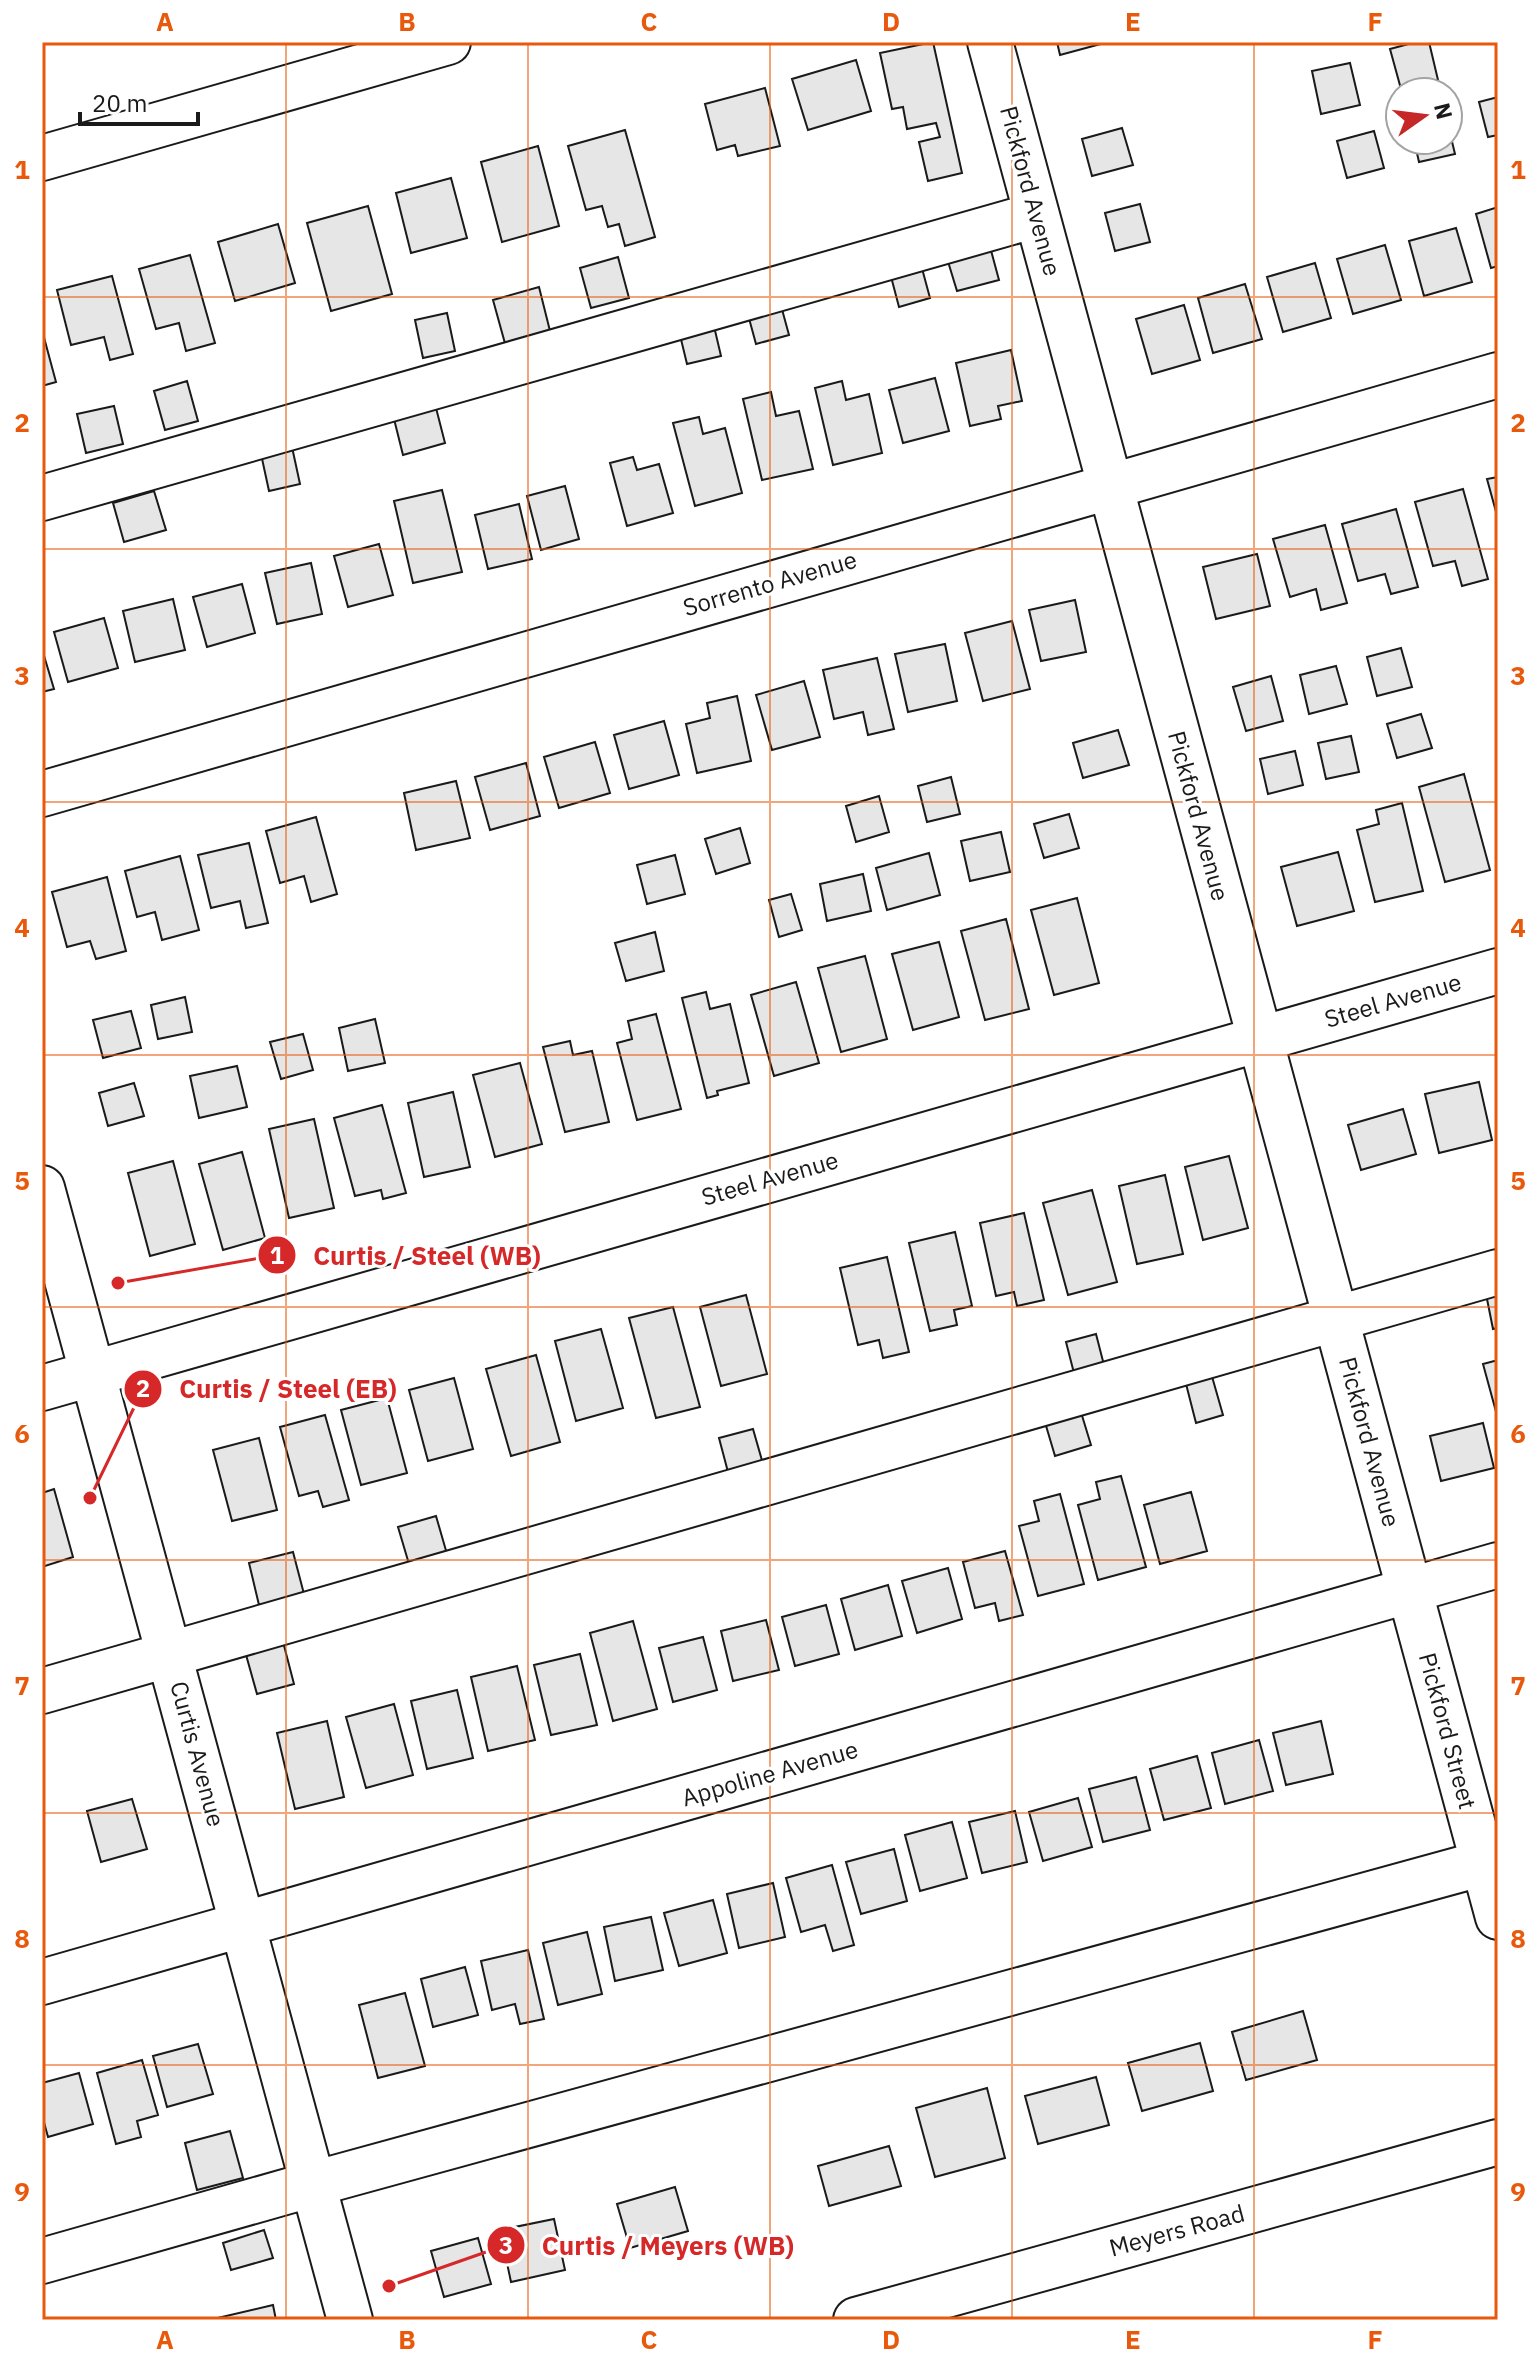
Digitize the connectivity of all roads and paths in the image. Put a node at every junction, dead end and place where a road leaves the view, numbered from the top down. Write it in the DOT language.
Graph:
graph roads {
  1 [pos="448,42"];
  2 [pos="990,42"];
  3 [pos="42,158"];
  4 [pos="1036,215"];
  5 [pos="1498,375"];
  6 [pos="1109,487"];
  7 [pos="42,498"];
  8 [pos="42,794"];
  9 [pos="1498,971"];
  10 [pos="1259,1039"];
  11 [pos="42,1188"];
  12 [pos="1498,1272"];
  13 [pos="1335,1319"];
  14 [pos="93,1374"];
  15 [pos="42,1388"];
  16 [pos="1498,1565"];
  17 [pos="1409,1590"];
  18 [pos="170,1654"];
  19 [pos="42,1691"];
  20 [pos="1491,1861"];
  21 [pos="1498,1917"];
  22 [pos="244,1925"];
  23 [pos="42,1982"];
  24 [pos="1498,2142"];
  25 [pos="313,2184"];
  26 [pos="42,2261"];
  27 [pos="350,2320"];
  28 [pos="856,2320"];
  1 -- 3 [label="street"];
  2 -- 4 [label="street, Pickford Avenue"];
  4 -- 6 [label="street, Pickford Avenue"];
  4 -- 7 [label="street"];
  5 -- 6 [label="street, Sorrento Avenue"];
  6 -- 8 [label="street, Sorrento Avenue"];
  6 -- 10 [label="street, Pickford Avenue"];
  9 -- 10 [label="street, Steel Avenue"];
  10 -- 13 [label="street, Pickford Avenue"];
  10 -- 14 [label="street, Steel Avenue"];
  11 -- 14 [label="street, Curtis Avenue"];
  12 -- 13 [label="street"];
  13 -- 17 [label="street, Pickford Avenue"];
  13 -- 18 [label="street"];
  14 -- 15 [label="street, Steel Avenue"];
  14 -- 18 [label="street, Curtis Avenue"];
  16 -- 17 [label="street, Appoline Avenue"];
  17 -- 20 [label="street, Pickford Street"];
  17 -- 22 [label="street, Appoline Avenue"];
  18 -- 19 [label="street"];
  18 -- 22 [label="street, Curtis Avenue"];
  20 -- 21 [label="street, Pickford Street"];
  20 -- 25 [label="street"];
  22 -- 23 [label="street, Appoline Avenue"];
  22 -- 25 [label="street, Curtis Avenue"];
  24 -- 28 [label="street, Meyers Road"];
  25 -- 26 [label="street"];
  25 -- 27 [label="street, Curtis Avenue"];
}
